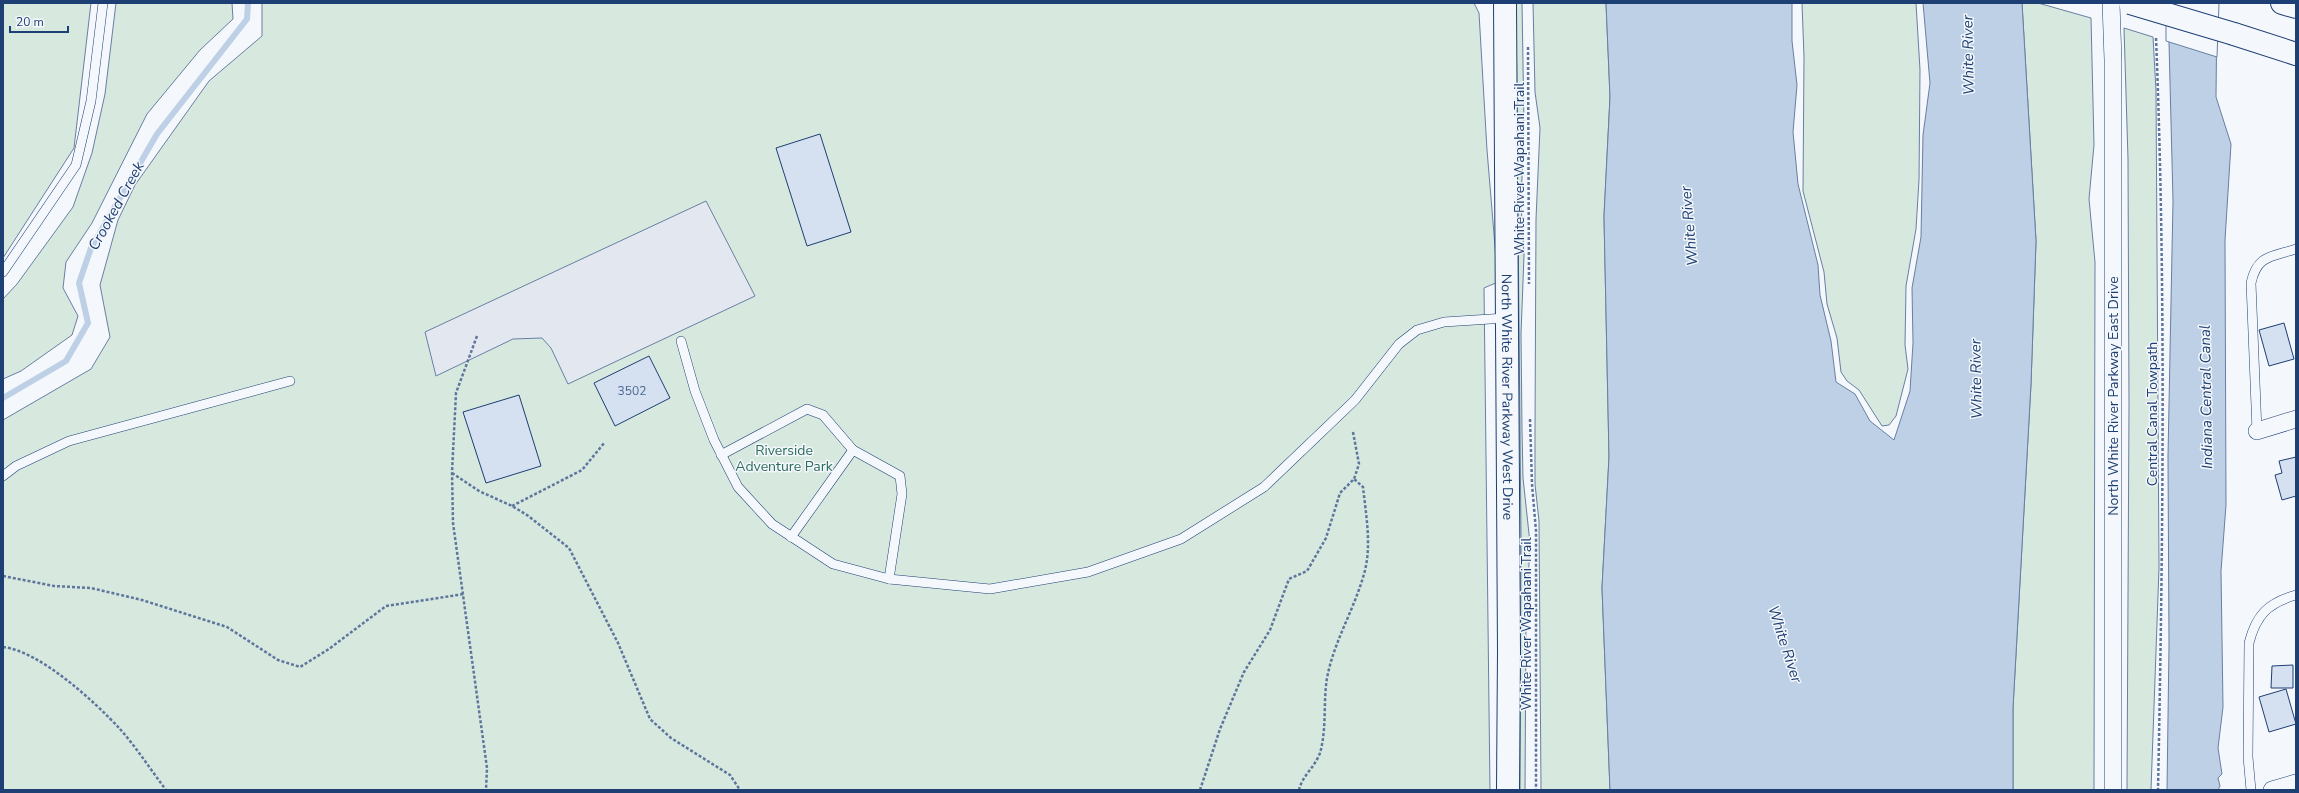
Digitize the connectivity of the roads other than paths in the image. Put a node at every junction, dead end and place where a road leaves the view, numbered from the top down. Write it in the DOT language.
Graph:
graph roads {
  1 [pos="103,3"];
  2 [pos="1505,3"];
  3 [pos="2111,3"];
  4 [pos="2130,3"];
  5 [pos="2282,3"];
  6 [pos="2296,7"];
  7 [pos="2296,54"];
  8 [pos="2296,249"];
  9 [pos="3,272"];
  10 [pos="1506,318"];
  11 [pos="681,342"];
  12 [pos="290,382"];
  13 [pos="2296,420"];
  14 [pos="2257,431"];
  15 [pos="853,450"];
  16 [pos="722,455"];
  17 [pos="3,476"];
  18 [pos="792,537"];
  19 [pos="889,579"];
  20 [pos="2296,595"];
  21 [pos="2296,783"];
  22 [pos="1508,790"];
  23 [pos="2113,790"];
  24 [pos="2250,790"];
  25 [pos="2272,790"];
  1 -- 9 [label="lane"];
  2 -- 10 [label="main road, North White River Parkway West Drive"];
  3 -- 23 [label="street, North White River Parkway East Drive"];
  4 -- 7 [label="main road, bridge"];
  5 -- 6 [label="main road"];
  8 -- 14 [label="lane"];
  10 -- 19 [label="lane"];
  10 -- 22 [label="main road, North White River Parkway West Drive"];
  11 -- 16 [label="lane"];
  12 -- 17 [label="lane"];
  13 -- 14 [label="street"];
  15 -- 16 [label="lane"];
  15 -- 18 [label="lane"];
  15 -- 19 [label="lane"];
  16 -- 18 [label="lane"];
  18 -- 19 [label="lane"];
  20 -- 24 [label="lane"];
  21 -- 25 [label="street"];
}
